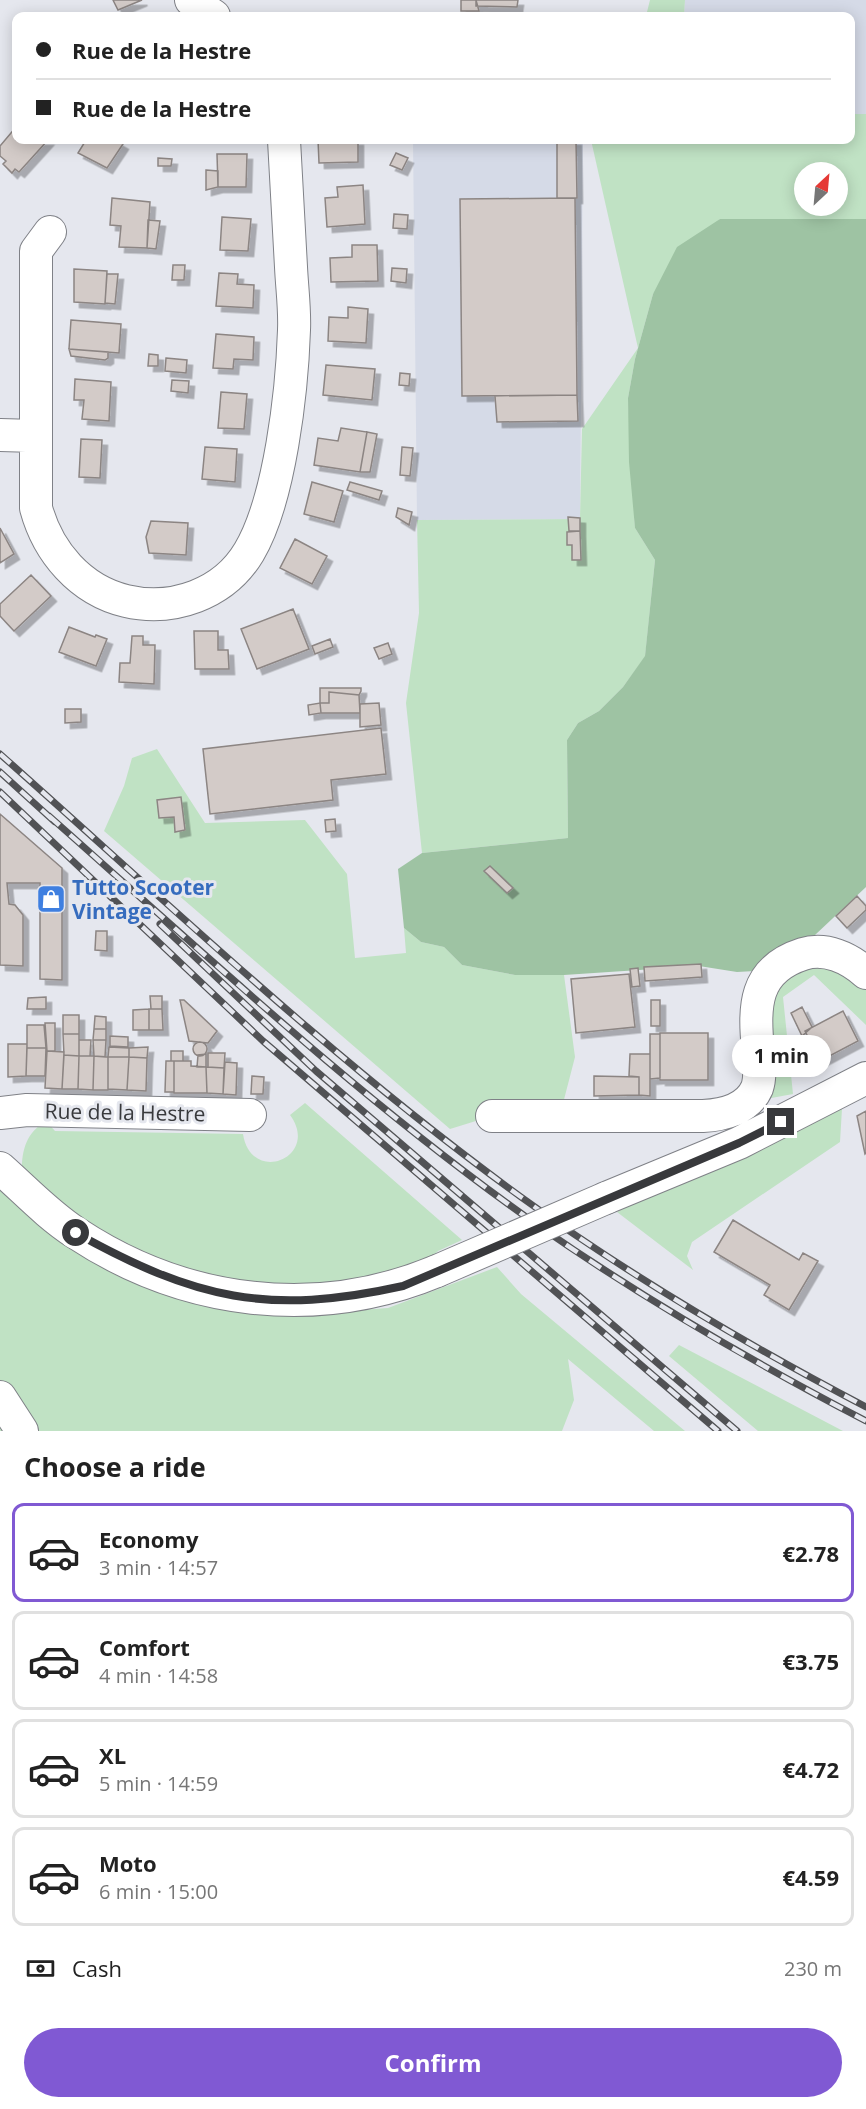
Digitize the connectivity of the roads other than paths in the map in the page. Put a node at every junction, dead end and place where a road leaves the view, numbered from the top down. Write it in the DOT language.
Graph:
graph roads {
  1 [pos="191,0"];
  2 [pos="208,12"];
  3 [pos="284,144"];
  4 [pos="50,232"];
  5 [pos="0,435"];
  6 [pos="35,436"];
  7 [pos="866,973"];
  8 [pos="866,1078"];
  9 [pos="0,1113"];
  10 [pos="250,1115"];
  11 [pos="492,1116"];
  12 [pos="0,1168"];
  13 [pos="0,1397"];
  14 [pos="22,1431"];
  1 -- 2 [label="street"];
  3 -- 6 [label="street"];
  4 -- 6 [label="street"];
  5 -- 6 [label="street"];
  7 -- 11 [label="street"];
  8 -- 12 [label="street, bridge"];
  9 -- 10 [label="street, Rue de la Hestre"];
  13 -- 14 [label="street"];
}
